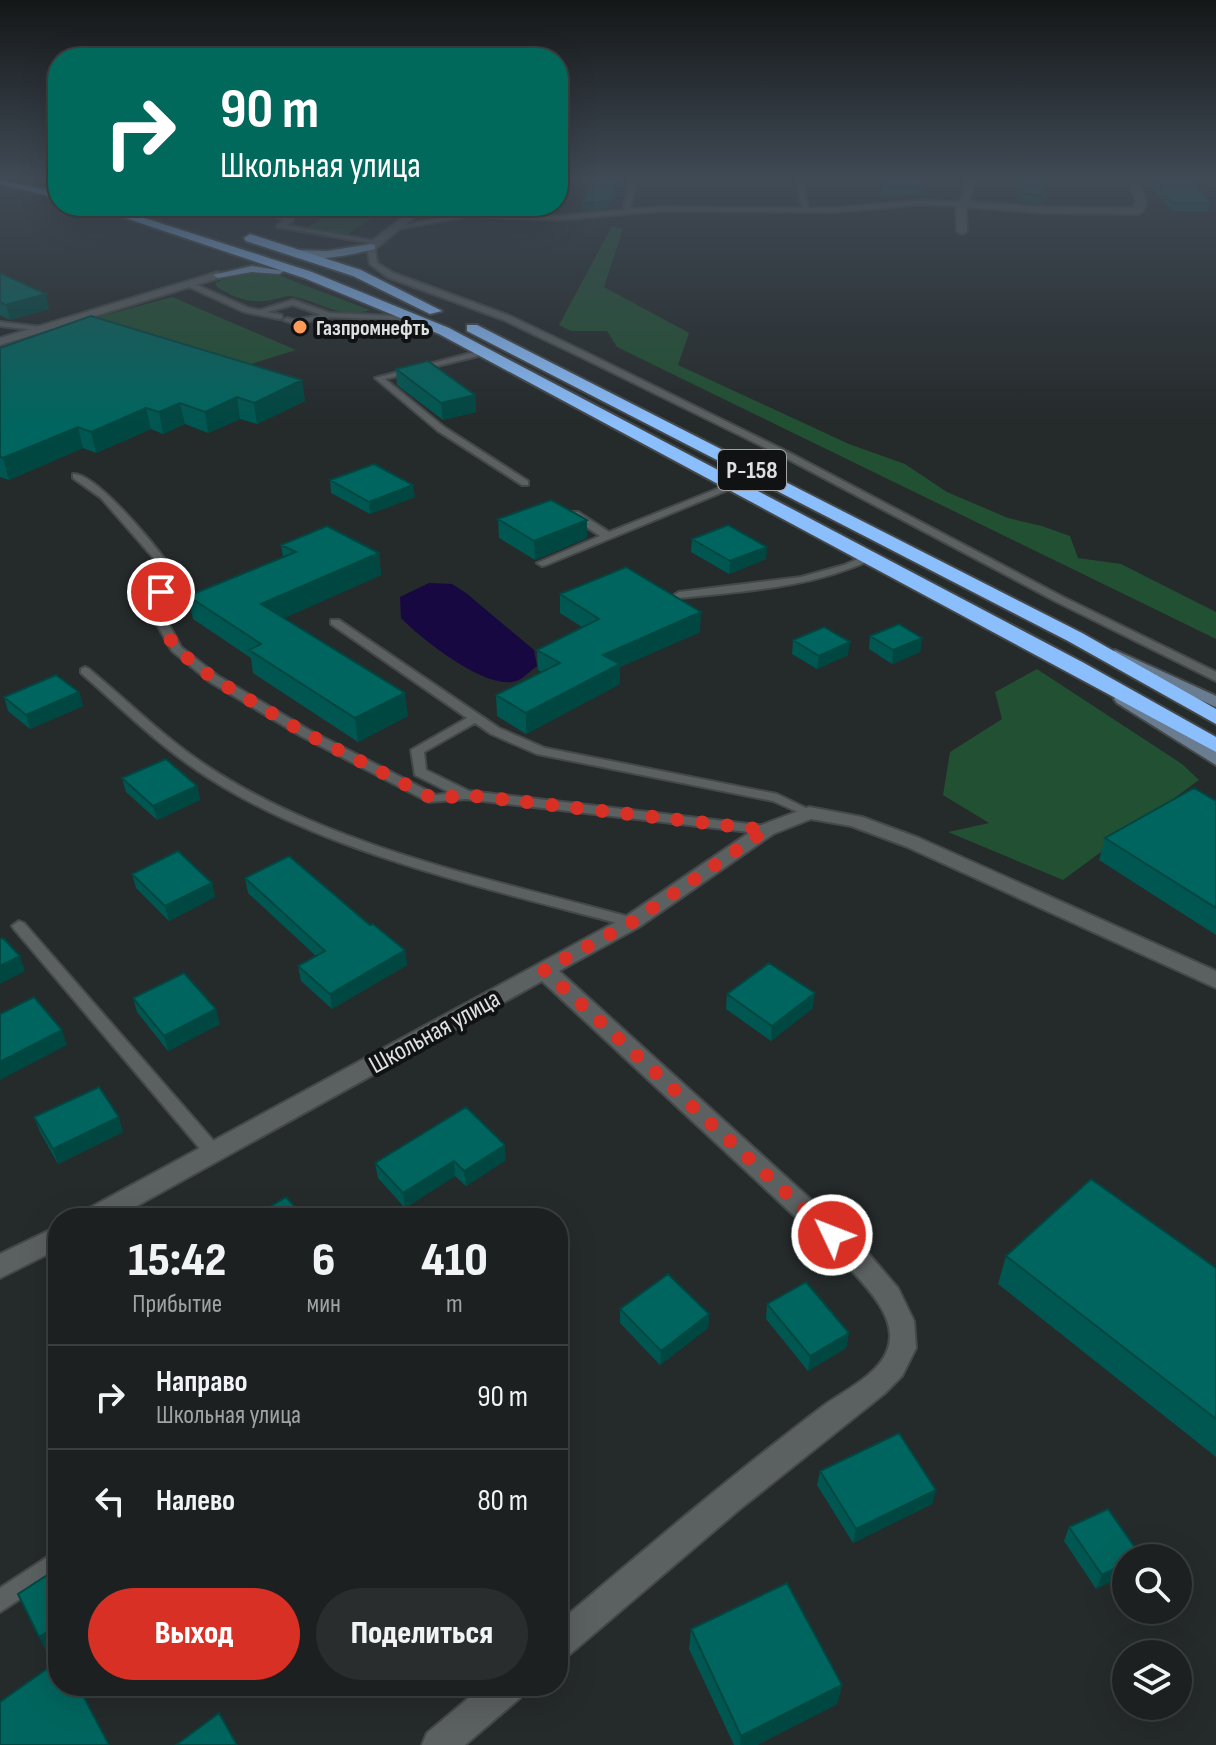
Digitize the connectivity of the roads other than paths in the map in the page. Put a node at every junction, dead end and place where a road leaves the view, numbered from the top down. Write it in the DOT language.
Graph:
graph roads {
  1 [pos="236,261"];
  2 [pos="252,261"];
  3 [pos="270,261"];
  4 [pos="301,261"];
  5 [pos="322,261"];
  6 [pos="360,261"];
  7 [pos="374,261"];
  8 [pos="279,271"];
  9 [pos="357,273"];
  10 [pos="218,275"];
  11 [pos="190,284"];
  12 [pos="427,307"];
  13 [pos="263,311"];
  14 [pos="331,315"];
  15 [pos="399,318"];
  16 [pos="0,324"];
  17 [pos="42,329"];
  18 [pos="0,342"];
  19 [pos="475,354"];
  20 [pos="548,386"];
  21 [pos="76,476"];
  22 [pos="525,483"];
  23 [pos="735,485"];
  24 [pos="559,504"];
  25 [pos="607,536"];
  26 [pos="869,557"];
  27 [pos="542,563"];
  28 [pos="679,595"];
  29 [pos="335,622"];
  30 [pos="1075,637"];
  31 [pos="1077,667"];
  32 [pos="85,671"];
  33 [pos="1216,677"];
  34 [pos="1216,702"];
  35 [pos="476,718"];
  36 [pos="1216,718"];
  37 [pos="1216,746"];
  38 [pos="1216,760"];
  39 [pos="466,795"];
  40 [pos="809,813"];
  41 [pos="766,830"];
  42 [pos="632,922"];
  43 [pos="19,926"];
  44 [pos="544,970"];
  45 [pos="1216,980"];
  46 [pos="213,1152"];
  47 [pos="111,1208"];
  48 [pos="48,1242"];
  49 [pos="0,1267"];
  50 [pos="48,1568"];
  51 [pos="0,1601"];
  52 [pos="568,1636"];
  53 [pos="496,1696"];
  54 [pos="439,1745"];
  1 -- 10 [label="main road"];
  2 -- 8 [label="highway"];
  3 -- 20 [label="highway, Р-158"];
  4 -- 12 [label="highway, Р-158"];
  5 -- 9 [label="highway"];
  6 -- 9 [label="main road"];
  7 -- 33 [label="lane"];
  8 -- 10 [label="main road"];
  8 -- 15 [label="highway"];
  9 -- 12 [label="highway"];
  10 -- 11 [label="street"];
  11 -- 13 [label="lane"];
  11 -- 17 [label="street"];
  12 -- 30 [label="highway, Р-158"];
  13 -- 14 [label="lane"];
  13 -- 14 [label="lane"];
  14 -- 15 [label="lane"];
  15 -- 19 [label="highway"];
  16 -- 17 [label="lane"];
  17 -- 18 [label="street"];
  19 -- 20 [label="highway"];
  19 -- 22 [label="lane"];
  20 -- 23 [label="highway, Р-158"];
  21 -- 39 [label="lane"];
  23 -- 25 [label="lane"];
  23 -- 26 [label="highway, Р-158"];
  24 -- 25 [label="lane"];
  25 -- 27 [label="lane"];
  26 -- 28 [label="lane"];
  26 -- 31 [label="highway, Р-158"];
  29 -- 35 [label="lane"];
  30 -- 34 [label="street"];
  30 -- 36 [label="highway, Р-158"];
  31 -- 37 [label="highway, Р-158"];
  31 -- 38 [label="street"];
  32 -- 42 [label="lane"];
  35 -- 39 [label="lane"];
  35 -- 40 [label="lane"];
  39 -- 41 [label="lane"];
  40 -- 41 [label="street, Школьная улица"];
  40 -- 45 [label="street"];
  41 -- 42 [label="street, Школьная улица"];
  42 -- 44 [label="street, Школьная улица"];
  43 -- 46 [label="lane"];
  44 -- 46 [label="street, Школьная улица"];
  44 -- 52 [label="street"];
  46 -- 47 [label="street, Школьная улица"];
  48 -- 49 [label="street"];
  50 -- 51 [label="lane"];
  53 -- 54 [label="street"];
}
